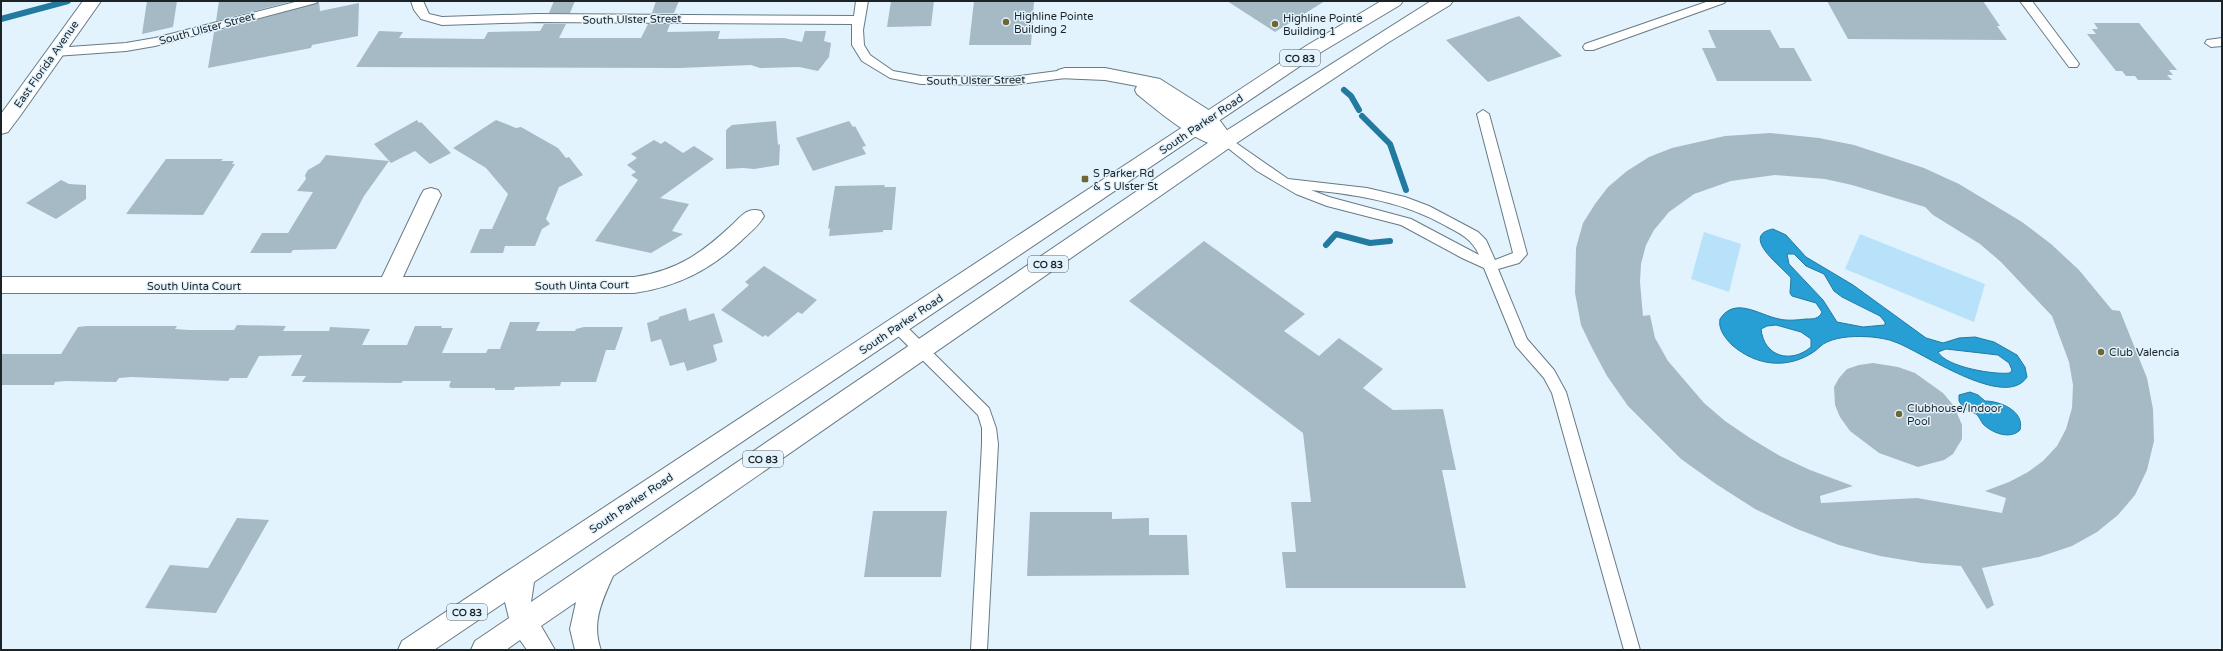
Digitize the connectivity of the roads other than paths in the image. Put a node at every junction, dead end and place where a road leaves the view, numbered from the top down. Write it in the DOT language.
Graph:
graph roads {
  1 [pos="92,1"];
  2 [pos="312,1"];
  3 [pos="417,1"];
  4 [pos="862,1"];
  5 [pos="1394,1"];
  6 [pos="1444,1"];
  7 [pos="1720,1"];
  8 [pos="2026,1"];
  9 [pos="858,20"];
  10 [pos="1589,47"];
  11 [pos="55,52"];
  12 [pos="2073,64"];
  13 [pos="1066,74"];
  14 [pos="1483,114"];
  15 [pos="1201,124"];
  16 [pos="1,127"];
  17 [pos="1225,141"];
  18 [pos="1286,183"];
  19 [pos="431,195"];
  20 [pos="754,216"];
  21 [pos="1488,265"];
  22 [pos="1,285"];
  23 [pos="388,286"];
  24 [pos="897,326"];
  25 [pos="921,350"];
  26 [pos="604,567"];
  27 [pos="524,574"];
  28 [pos="523,623"];
  29 [pos="410,649"];
  30 [pos="484,650"];
  31 [pos="542,650"];
  32 [pos="588,650"];
  33 [pos="979,650"];
  34 [pos="1632,650"];
  1 -- 11 [label="main road, East Florida Avenue"];
  2 -- 11 [label="lane, South Ulster Street"];
  3 -- 9 [label="lane, South Ulster Street"];
  4 -- 9 [label="lane, South Ulster Street"];
  5 -- 15 [label="main road, South Parker Road / CO 83"];
  6 -- 17 [label="main road, CO 83"];
  7 -- 10 [label="lane"];
  8 -- 12 [label="lane"];
  9 -- 13 [label="lane, South Ulster Street"];
  11 -- 16 [label="main road, East Florida Avenue"];
  13 -- 15 [label="main road, South Ulster Street"];
  14 -- 21 [label="lane"];
  15 -- 17 [label="main road, South Ulster Street"];
  15 -- 24 [label="main road, South Parker Road / CO 83"];
  17 -- 18 [label="lane"];
  17 -- 25 [label="main road, CO 83"];
  18 -- 21 [label="lane"];
  18 -- 21 [label="lane"];
  19 -- 23 [label="main road"];
  20 -- 23 [label="main road, South Uinta Court"];
  21 -- 34 [label="lane"];
  22 -- 23 [label="main road, South Uinta Court"];
  24 -- 25 [label="lane"];
  24 -- 27 [label="main road, South Parker Road / CO 83"];
  25 -- 26 [label="main road, CO 83"];
  25 -- 33 [label="lane"];
  26 -- 28 [label="main road, CO 83"];
  26 -- 32 [label="main road"];
  27 -- 28 [label="main road"];
  27 -- 29 [label="main road, South Parker Road / CO 83"];
  28 -- 30 [label="main road, CO 83"];
  28 -- 31 [label="main road"];
}
